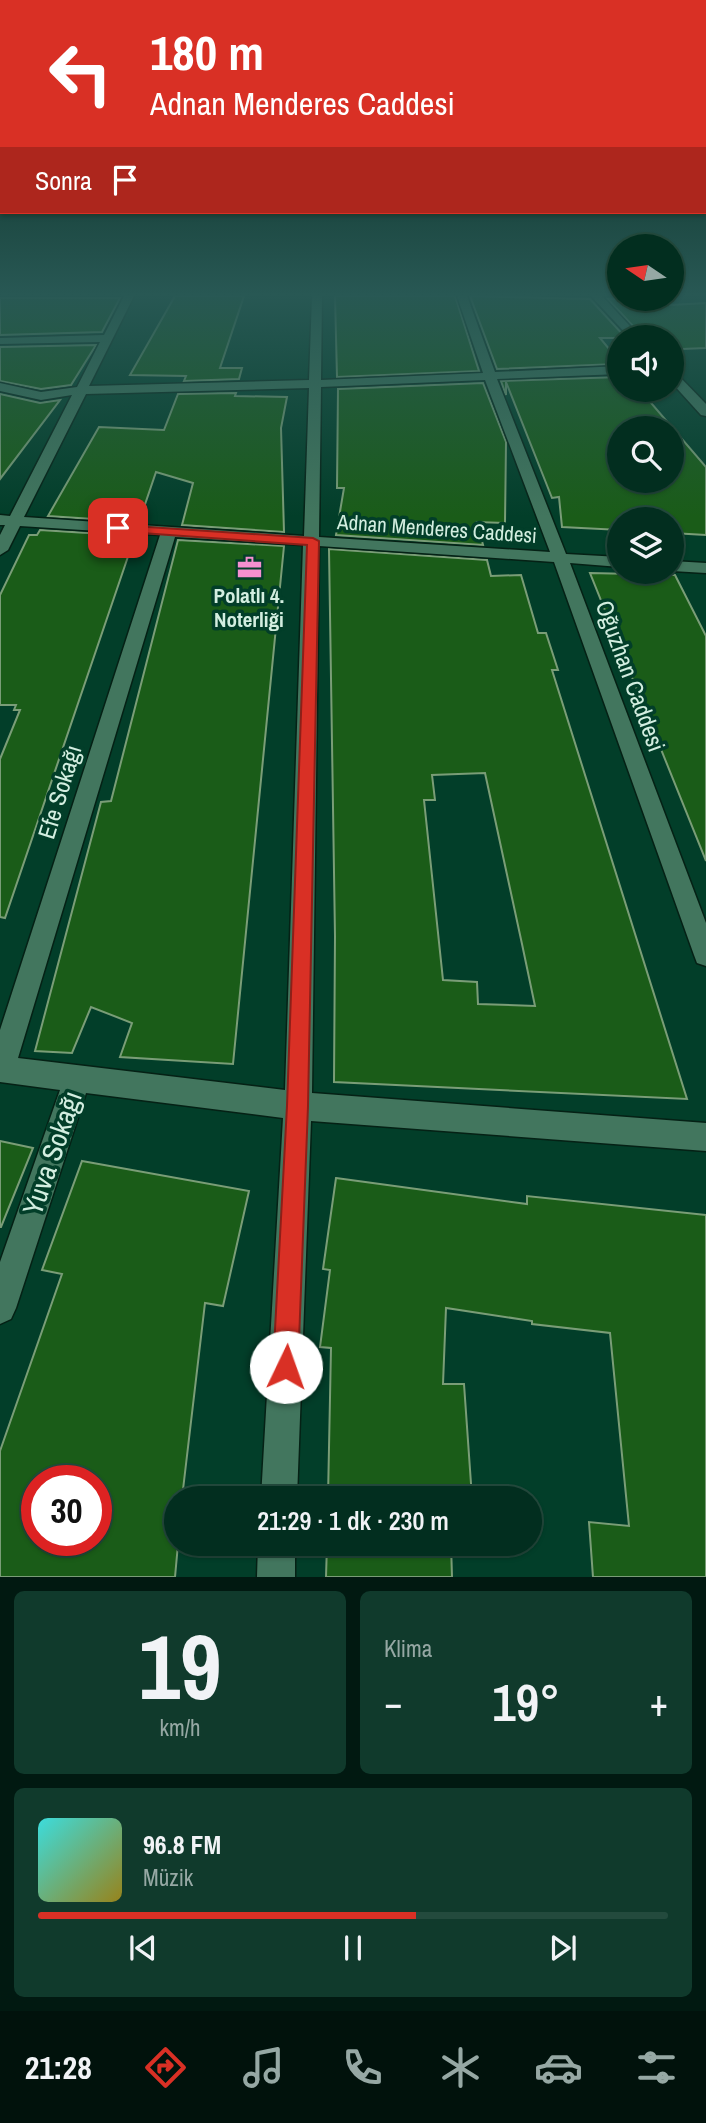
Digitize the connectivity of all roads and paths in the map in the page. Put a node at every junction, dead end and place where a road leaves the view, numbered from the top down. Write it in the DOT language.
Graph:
graph roads {
  1 [pos="92,370"];
  2 [pos="315,370"];
  3 [pos="488,370"];
  4 [pos="607,371"];
  5 [pos="490,376"];
  6 [pos="315,384"];
  7 [pos="0,387"];
  8 [pos="684,389"];
  9 [pos="82,390"];
  10 [pos="706,412"];
  11 [pos="7,521"];
  12 [pos="169,532"];
  13 [pos="313,541"];
  14 [pos="0,550"];
  15 [pos="560,558"];
  16 [pos="607,561"];
  17 [pos="684,567"];
  18 [pos="706,568"];
  19 [pos="706,955"];
  20 [pos="0,1069"];
  21 [pos="77,1079"];
  22 [pos="298,1106"];
  23 [pos="706,1136"];
  24 [pos="0,1308"];
  25 [pos="280,1486"];
  26 [pos="277,1556"];
  27 [pos="276,1577"];
  1 -- 9 [label="street"];
  2 -- 6 [label="street"];
  3 -- 5 [label="street, Oğuzhan Caddesi"];
  4 -- 5 [label="street"];
  5 -- 6 [label="street"];
  5 -- 15 [label="street, Oğuzhan Caddesi"];
  6 -- 9 [label="street"];
  6 -- 13 [label="street"];
  7 -- 9 [label="street"];
  8 -- 10 [label="street"];
  9 -- 11 [label="street"];
  11 -- 12 [label="street, Adnan Menderes Caddesi"];
  11 -- 14 [label="street"];
  12 -- 13 [label="street, Adnan Menderes Caddesi"];
  12 -- 20 [label="street, Efe Sokağı"];
  13 -- 15 [label="street, Adnan Menderes Caddesi"];
  13 -- 22 [label="street"];
  15 -- 16 [label="street, Adnan Menderes Caddesi"];
  15 -- 19 [label="street, Oğuzhan Caddesi"];
  17 -- 18 [label="street"];
  20 -- 21 [label="street"];
  21 -- 22 [label="street"];
  21 -- 24 [label="street, Yuva Sokağı"];
  22 -- 23 [label="street"];
  22 -- 25 [label="street"];
  26 -- 27 [label="street"];
}
